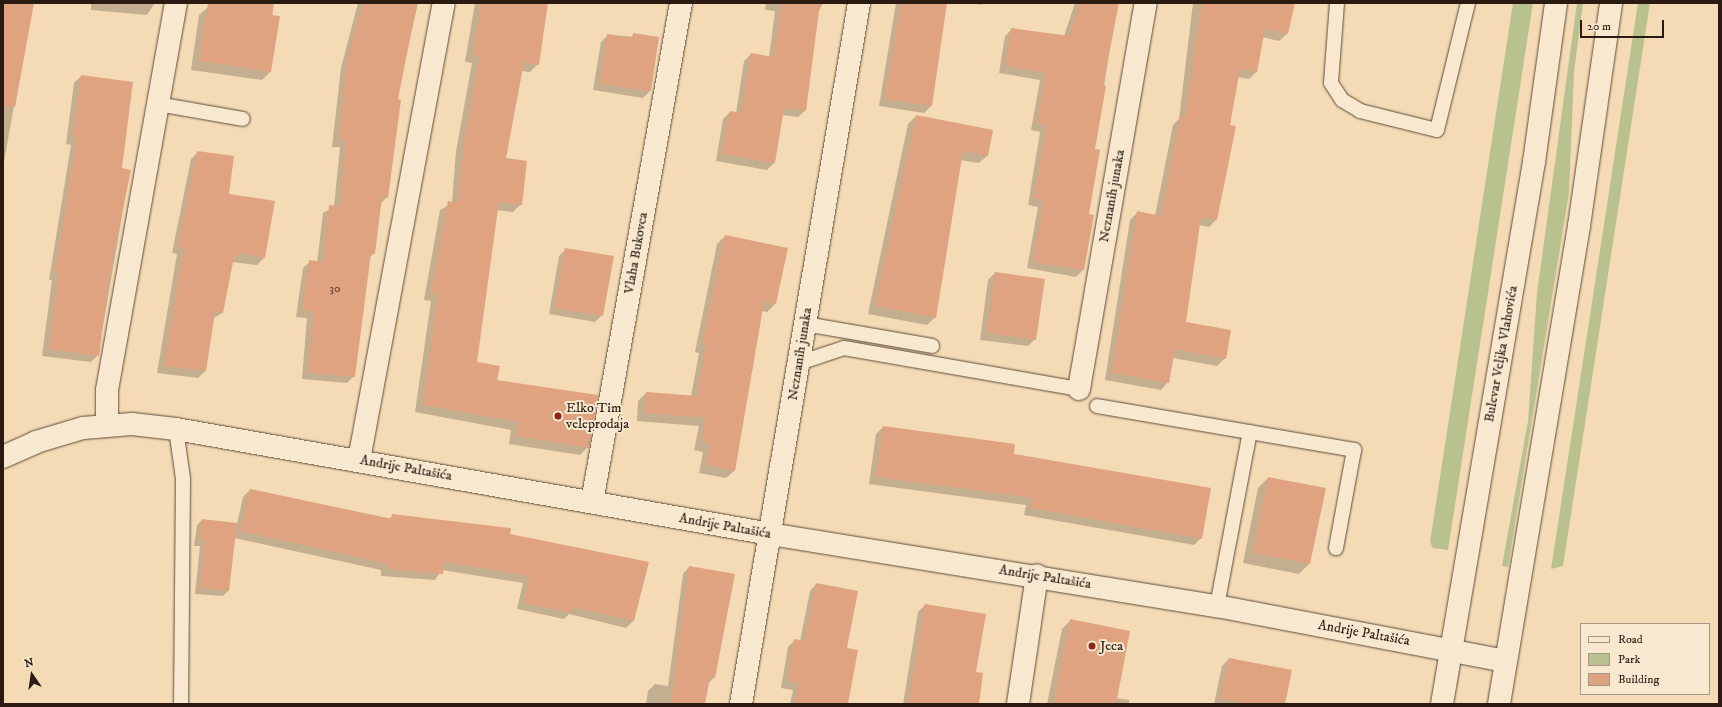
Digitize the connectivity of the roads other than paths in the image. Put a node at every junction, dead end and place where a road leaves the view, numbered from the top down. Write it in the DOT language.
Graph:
graph roads {
  1 [pos="176,3"];
  2 [pos="444,3"];
  3 [pos="681,3"];
  4 [pos="859,3"];
  5 [pos="1146,3"];
  6 [pos="1337,3"];
  7 [pos="1468,3"];
  8 [pos="1556,3"];
  9 [pos="1611,3"];
  10 [pos="158,104"];
  11 [pos="243,119"];
  12 [pos="805,324"];
  13 [pos="932,346"];
  14 [pos="799,363"];
  15 [pos="1079,389"];
  16 [pos="1097,406"];
  17 [pos="107,425"];
  18 [pos="176,429"];
  19 [pos="1250,432"];
  20 [pos="3,457"];
  21 [pos="359,460"];
  22 [pos="592,502"];
  23 [pos="770,534"];
  24 [pos="1336,548"];
  25 [pos="1037,575"];
  26 [pos="1217,606"];
  27 [pos="1451,650"];
  28 [pos="1506,661"];
  29 [pos="181,704"];
  30 [pos="741,704"];
  31 [pos="1018,704"];
  32 [pos="1442,704"];
  33 [pos="1499,704"];
  1 -- 10 [label="street"];
  2 -- 21 [label="street"];
  3 -- 22 [label="street, Vlaha Bukovca"];
  4 -- 12 [label="street, Neznanih junaka"];
  5 -- 15 [label="street, Neznanih junaka"];
  6 -- 7 [label="lane"];
  8 -- 27 [label="street, Bulevar Veljka Vlahovića"];
  9 -- 28 [label="street"];
  10 -- 11 [label="lane"];
  10 -- 17 [label="street"];
  12 -- 13 [label="lane"];
  12 -- 14 [label="street, Neznanih junaka"];
  14 -- 15 [label="lane"];
  14 -- 23 [label="street, Neznanih junaka"];
  16 -- 19 [label="lane"];
  17 -- 18 [label="street, Andrije Paltašića"];
  17 -- 20 [label="street, Andrije Paltašića"];
  18 -- 21 [label="street, Andrije Paltašića"];
  18 -- 29 [label="lane"];
  19 -- 24 [label="lane"];
  19 -- 26 [label="lane"];
  21 -- 22 [label="street, Andrije Paltašića"];
  22 -- 23 [label="street, Andrije Paltašića"];
  23 -- 25 [label="street, Andrije Paltašića"];
  23 -- 30 [label="street, Neznanih junaka"];
  25 -- 26 [label="street, Andrije Paltašića"];
  25 -- 31 [label="street"];
  26 -- 27 [label="street, Andrije Paltašića"];
  27 -- 28 [label="street, Andrije Paltašića"];
  27 -- 32 [label="street, Bulevar Veljka Vlahovića"];
  28 -- 33 [label="street"];
}
